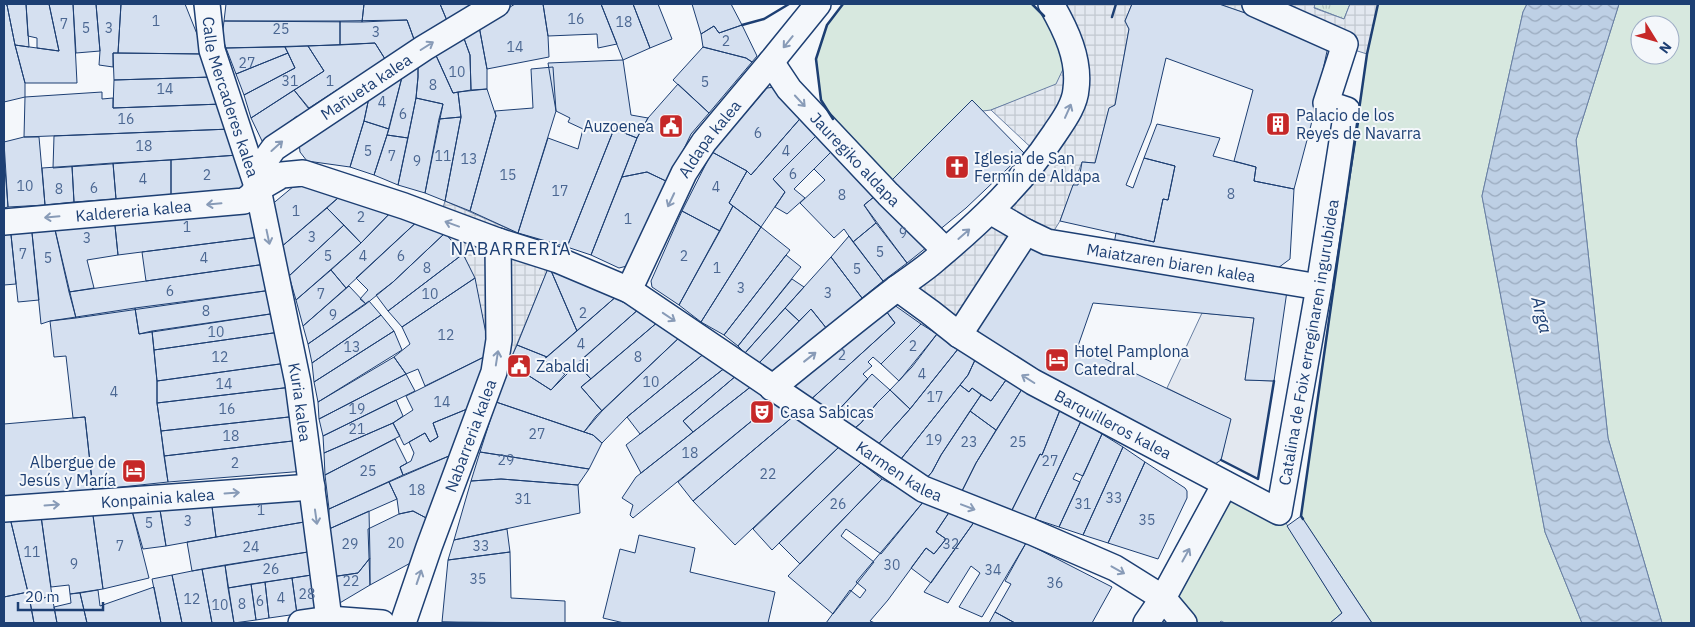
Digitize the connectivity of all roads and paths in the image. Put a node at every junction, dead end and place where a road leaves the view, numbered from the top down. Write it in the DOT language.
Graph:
graph roads {
  1 [pos="206,4"];
  2 [pos="498,4"];
  3 [pos="818,4"];
  4 [pos="1051,4"];
  5 [pos="1256,4"];
  6 [pos="771,62"];
  7 [pos="258,189"];
  8 [pos="990,211"];
  9 [pos="4,222"];
  10 [pos="1026,232"];
  11 [pos="498,241"];
  12 [pos="945,250"];
  13 [pos="1319,287"];
  14 [pos="897,288"];
  15 [pos="629,290"];
  16 [pos="959,335"];
  17 [pos="772,388"];
  18 [pos="1225,484"];
  19 [pos="312,487"];
  20 [pos="4,509"];
  21 [pos="1163,598"];
  22 [pos="329,619"];
  23 [pos="301,623"];
  24 [pos="382,623"];
  25 [pos="403,623"];
  26 [pos="1146,623"];
  27 [pos="1184,623"];
  1 -- 7 [label="street, Calle Mercaderes kalea"];
  7 -- 2 [label="street, Mañueta kalea, one-way"];
  3 -- 6 [label="street, Aldapa kalea, one-way"];
  8 -- 4 [label="street, one-way"];
  5 -- 13 [label="street, Catalina de Foix erreginaren ingurubidea"];
  6 -- 12 [label="street, Jauregiko aldapa, one-way"];
  6 -- 15 [label="street, Aldapa kalea, one-way"];
  7 -- 9 [label="street, Kaldereria kalea, one-way"];
  11 -- 7 [label="street, one-way"];
  7 -- 19 [label="street, Kuria kalea, one-way"];
  8 -- 10 [label="street, Maiatzaren biaren kalea"];
  12 -- 8 [label="street, one-way"];
  10 -- 13 [label="street, Maiatzaren biaren kalea"];
  10 -- 16 [label="street"];
  11 -- 15 [label="street"];
  25 -- 11 [label="street, Nabarreria kalea, one-way"];
  12 -- 14 [label="street"];
  13 -- 18 [label="street, Catalina de Foix erreginaren ingurubidea"];
  14 -- 16 [label="street, Barquilleros kalea"];
  17 -- 14 [label="street, one-way"];
  15 -- 17 [label="street, Karmen kalea, one-way"];
  18 -- 16 [label="street, Barquilleros kalea, one-way"];
  17 -- 21 [label="street, Karmen kalea, one-way"];
  21 -- 18 [label="street, one-way"];
  20 -- 19 [label="street, Konpainia kalea, one-way"];
  19 -- 22 [label="street, Kuria kalea, one-way"];
  21 -- 26 [label="street"];
  21 -- 27 [label="street, Karmen kalea"];
  22 -- 23 [label="street"];
  22 -- 24 [label="street"];
}
